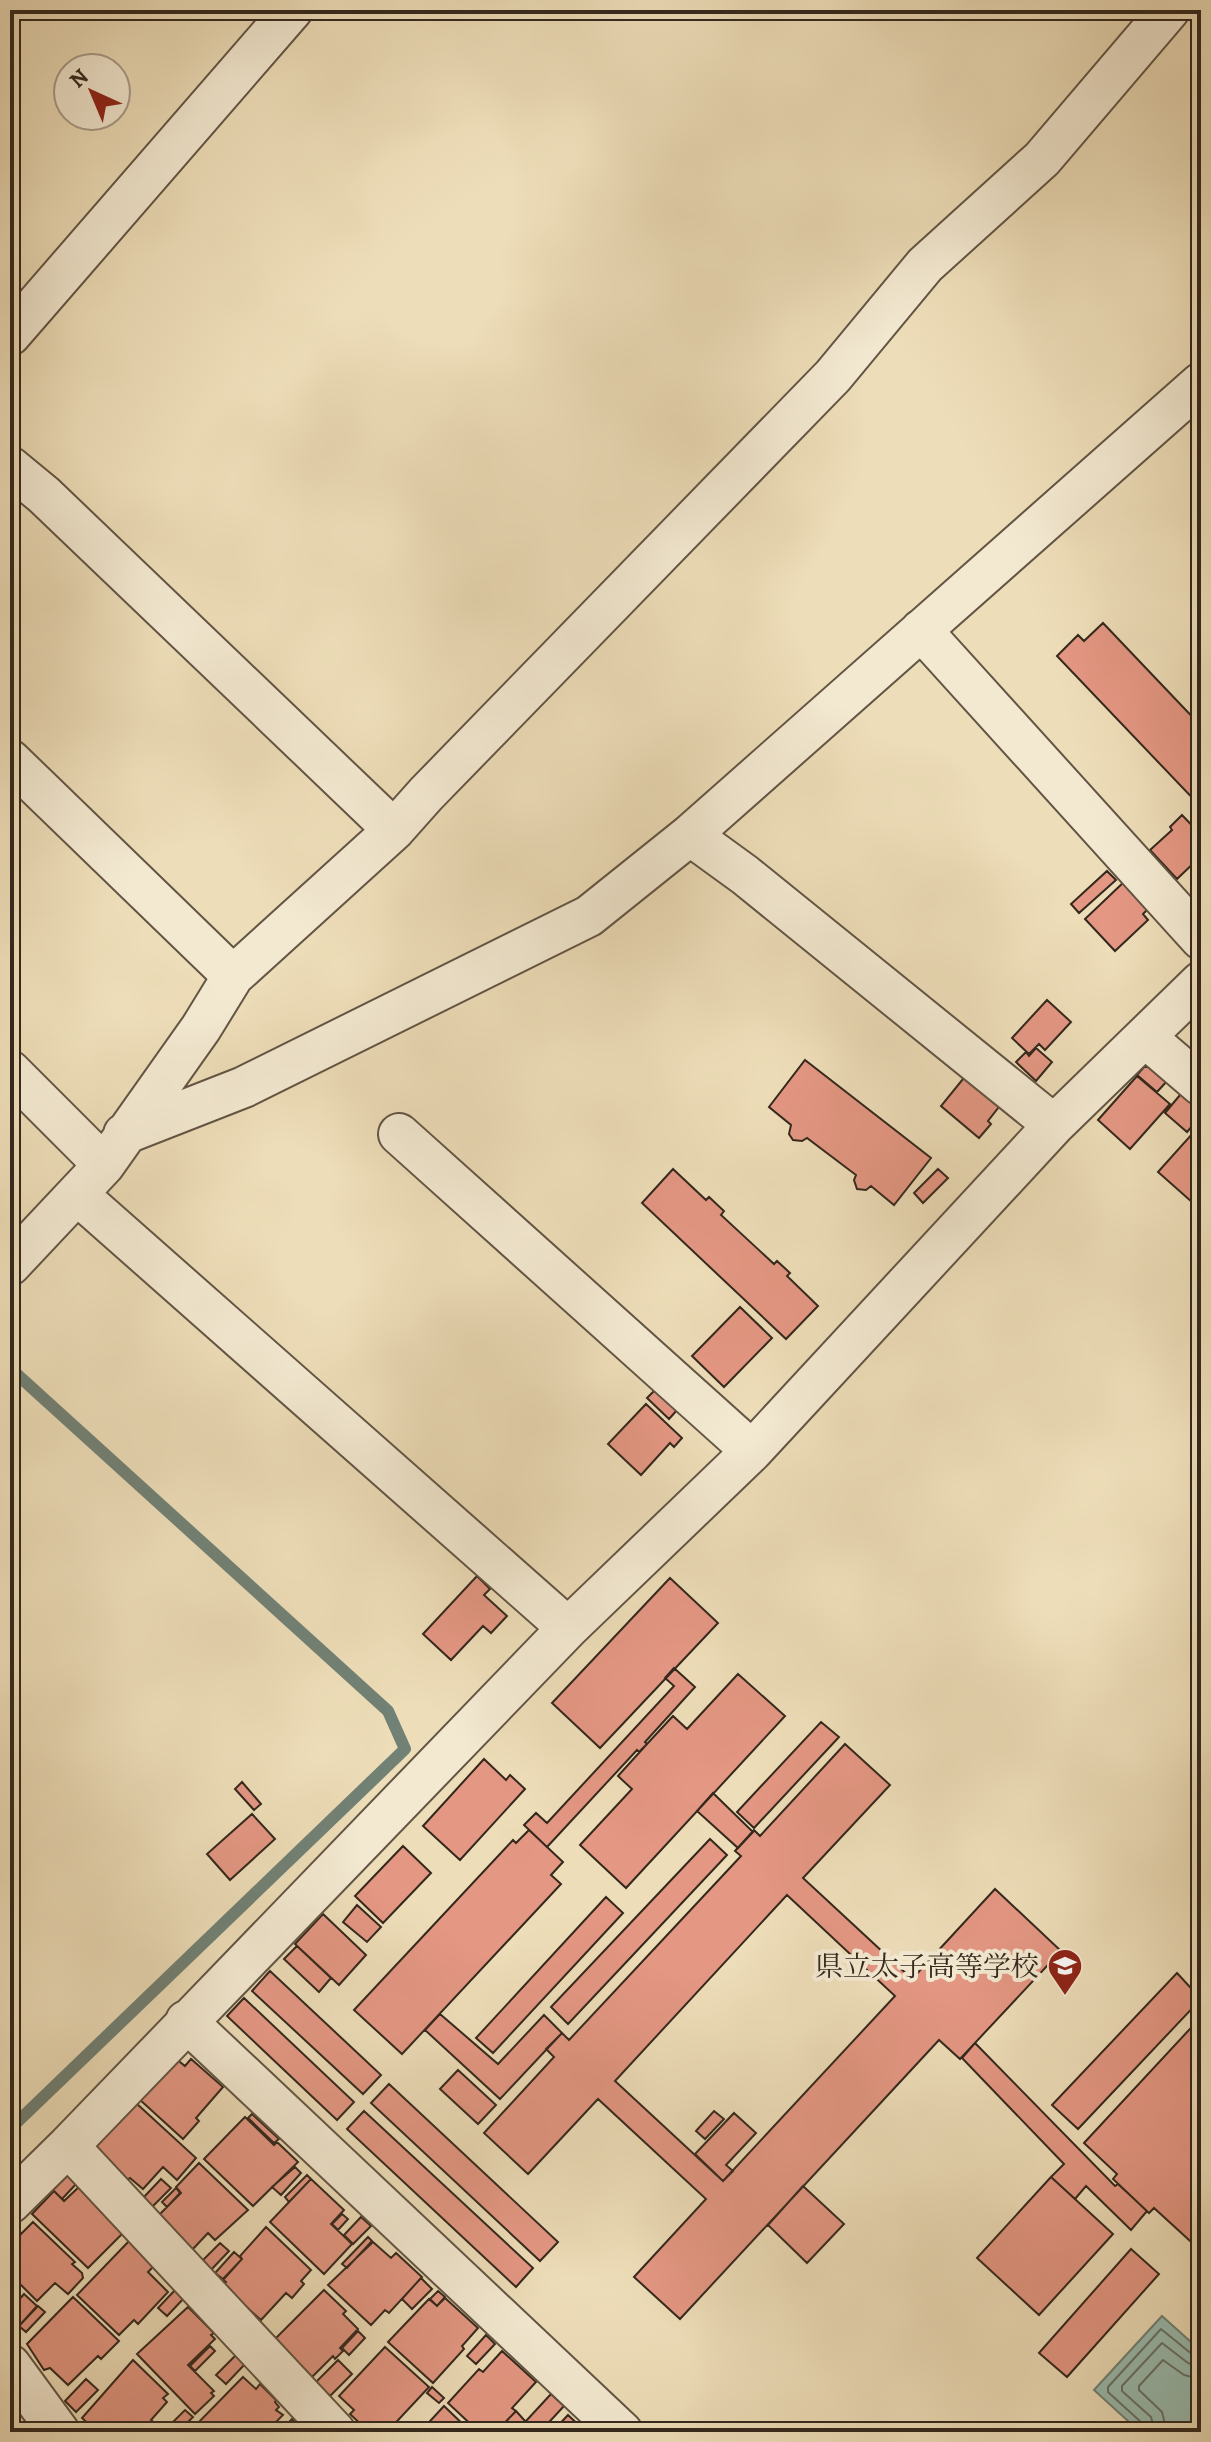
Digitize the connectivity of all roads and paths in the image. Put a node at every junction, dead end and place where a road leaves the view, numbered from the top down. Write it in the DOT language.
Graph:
graph roads {
  1 [pos="292,10"];
  2 [pos="1169,10"];
  3 [pos="10,335"];
  4 [pos="1201,383"];
  5 [pos="10,467"];
  6 [pos="921,630"];
  7 [pos="10,760"];
  8 [pos="394,830"];
  9 [pos="690,835"];
  10 [pos="1201,939"];
  11 [pos="233,976"];
  12 [pos="1201,982"];
  13 [pos="1145,1037"];
  14 [pos="10,1071"];
  15 [pos="1201,1085"];
  16 [pos="1054,1125"];
  17 [pos="399,1134"];
  18 [pos="114,1150"];
  19 [pos="78,1195"];
  20 [pos="10,1265"];
  21 [pos="752,1451"];
  22 [pos="568,1628"];
  23 [pos="186,2021"];
  24 [pos="68,2146"];
  25 [pos="10,2203"];
  26 [pos="10,2365"];
  27 [pos="59,2432"];
  28 [pos="335,2432"];
  29 [pos="622,2432"];
  1 -- 3 [label="street"];
  2 -- 8 [label="street"];
  4 -- 6 [label="street"];
  5 -- 8 [label="street"];
  6 -- 9 [label="street"];
  6 -- 10 [label="street"];
  7 -- 11 [label="street"];
  8 -- 11 [label="street"];
  9 -- 16 [label="street"];
  9 -- 18 [label="street"];
  11 -- 18 [label="street"];
  12 -- 13 [label="street"];
  13 -- 15 [label="street"];
  13 -- 16 [label="street"];
  14 -- 18 [label="street"];
  16 -- 21 [label="street"];
  17 -- 21 [label="street"];
  18 -- 19 [label="street"];
  19 -- 20 [label="street"];
  19 -- 22 [label="street"];
  21 -- 22 [label="street"];
  22 -- 23 [label="street"];
  23 -- 24 [label="street"];
  23 -- 29 [label="street"];
  24 -- 25 [label="street"];
  24 -- 28 [label="street"];
  26 -- 27 [label="street"];
}
